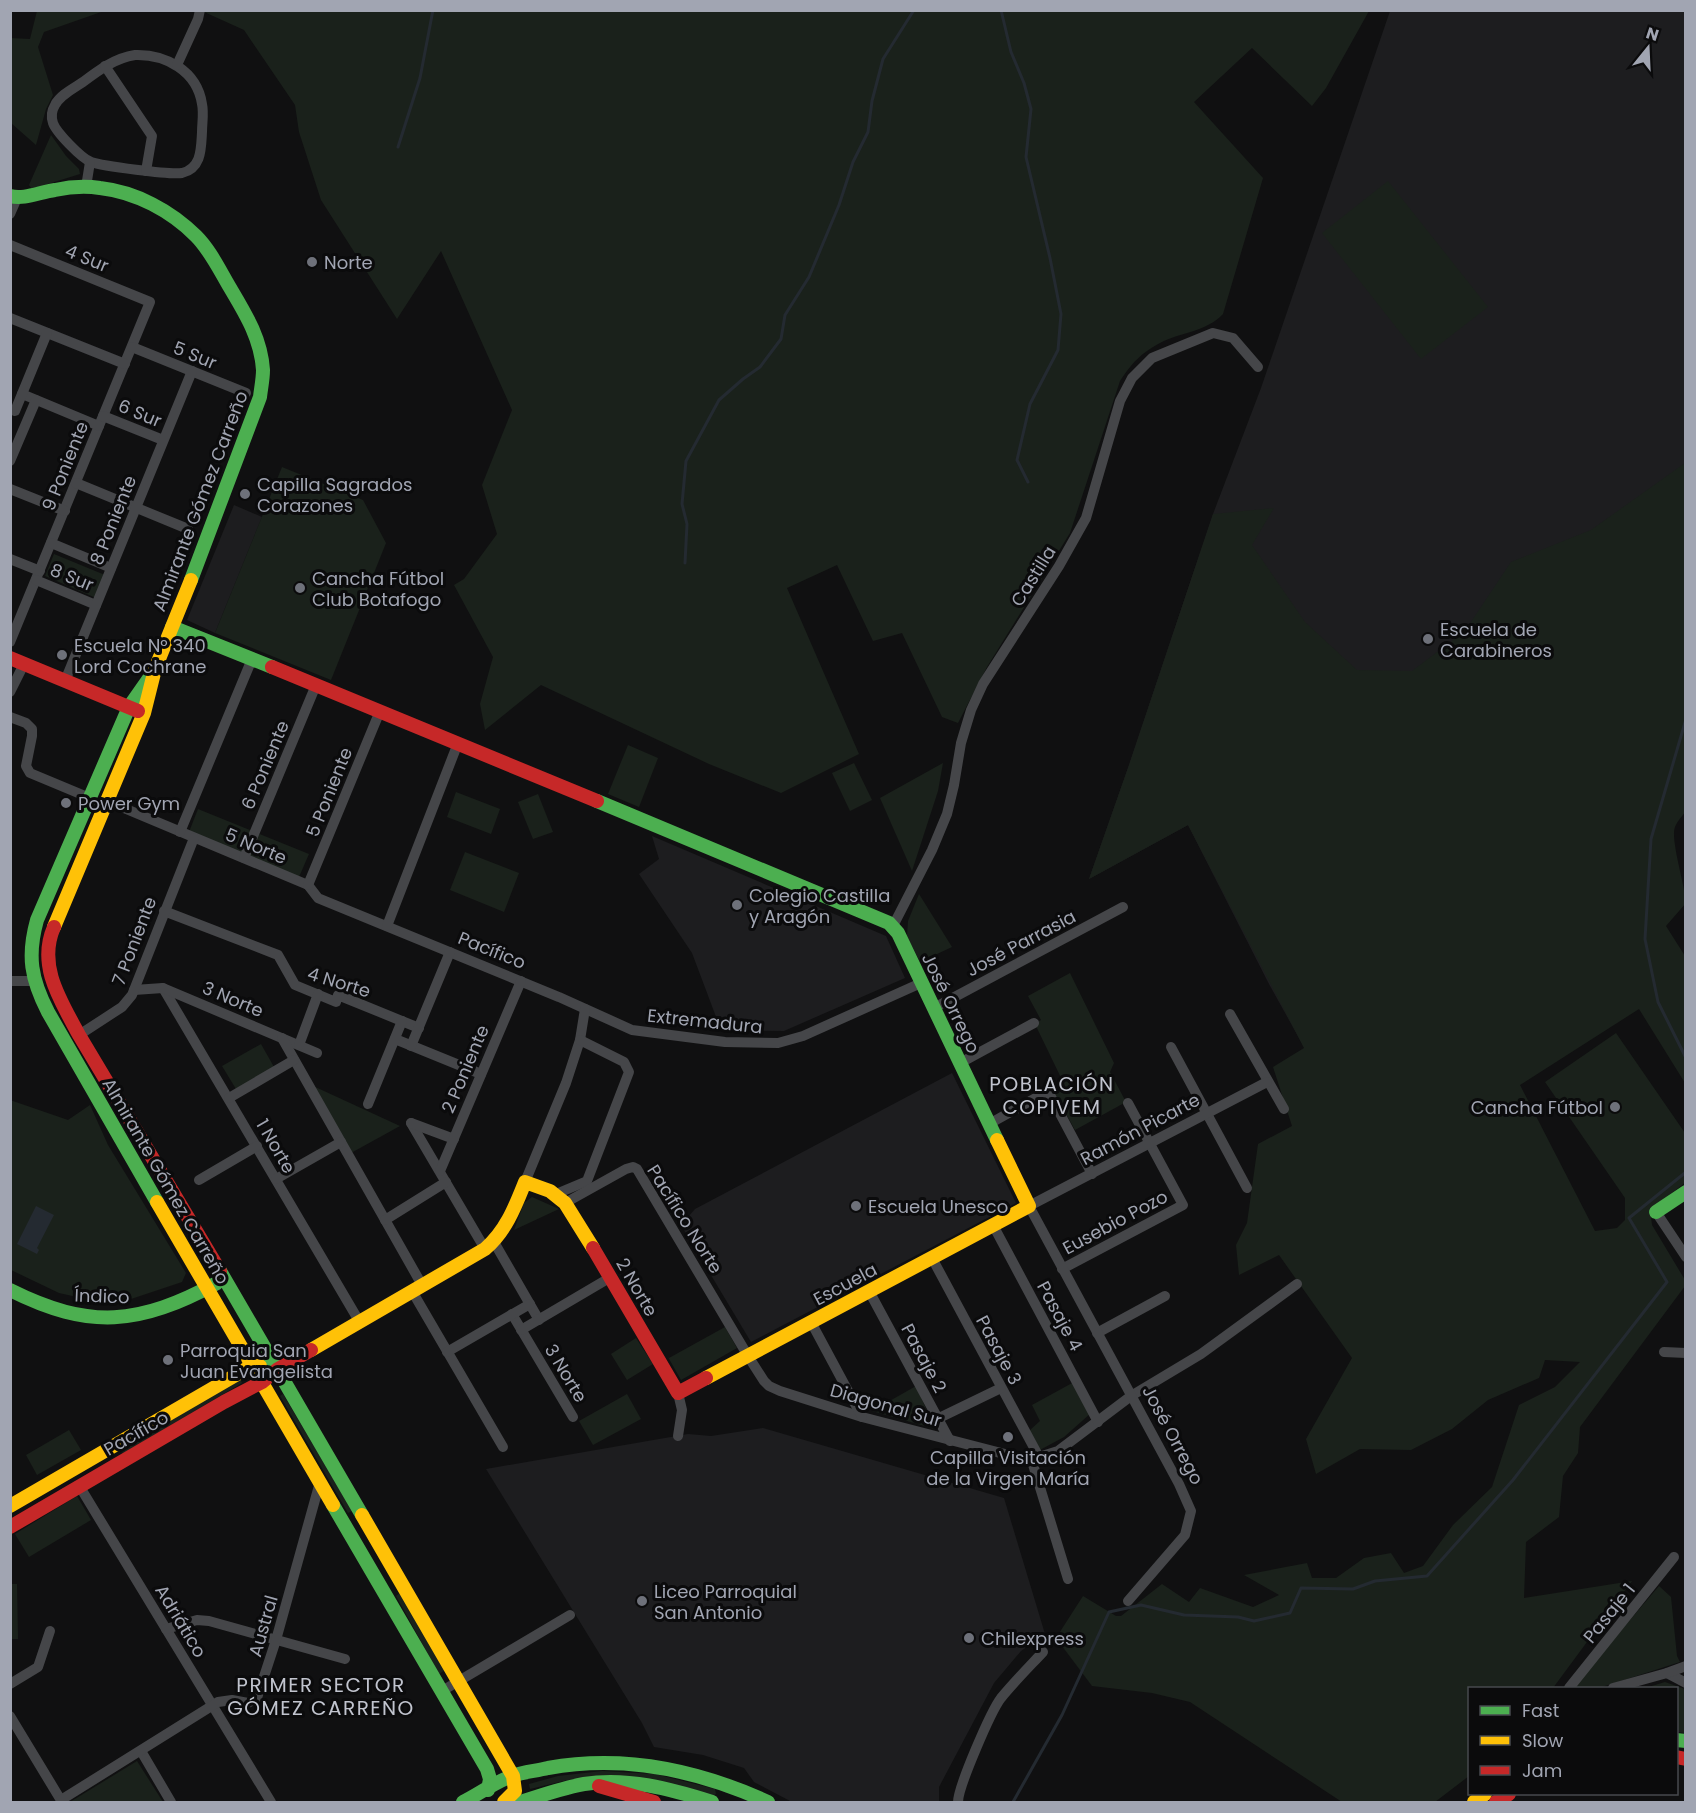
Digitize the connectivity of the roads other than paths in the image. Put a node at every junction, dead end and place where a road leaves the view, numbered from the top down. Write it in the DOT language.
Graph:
graph roads {
  1 [pos="200,10"];
  2 [pos="177,65"];
  3 [pos="105,66"];
  4 [pos="90,162"];
  5 [pos="146,171"];
  6 [pos="86,187"];
  7 [pos="14,197"];
  8 [pos="10,214"];
  9 [pos="10,245"];
  10 [pos="150,302"];
  11 [pos="10,318"];
  12 [pos="47,333"];
  13 [pos="132,346"];
  14 [pos="125,364"];
  15 [pos="1258,367"];
  16 [pos="192,371"];
  17 [pos="246,393"];
  18 [pos="22,394"];
  19 [pos="36,400"];
  20 [pos="13,410"];
  21 [pos="28,417"];
  22 [pos="101,421"];
  23 [pos="163,440"];
  24 [pos="10,461"];
  25 [pos="76,483"];
  26 [pos="10,489"];
  27 [pos="136,508"];
  28 [pos="64,511"];
  29 [pos="188,529"];
  30 [pos="51,543"];
  31 [pos="10,559"];
  32 [pos="111,568"];
  33 [pos="38,576"];
  34 [pos="96,605"];
  35 [pos="172,627"];
  36 [pos="10,642"];
  37 [pos="252,659"];
  38 [pos="17,661"];
  39 [pos="155,669"];
  40 [pos="65,681"];
  41 [pos="316,685"];
  42 [pos="10,692"];
  43 [pos="129,707"];
  44 [pos="380,711"];
  45 [pos="144,713"];
  46 [pos="10,717"];
  47 [pos="458,743"];
  48 [pos="90,798"];
  49 [pos="107,801"];
  50 [pos="180,832"];
  51 [pos="194,838"];
  52 [pos="244,858"];
  53 [pos="308,885"];
  54 [pos="1124,906"];
  55 [pos="164,911"];
  56 [pos="387,926"];
  57 [pos="893,926"];
  58 [pos="450,952"];
  59 [pos="10,981"];
  60 [pos="33,981"];
  61 [pos="521,981"];
  62 [pos="921,983"];
  63 [pos="163,988"];
  64 [pos="134,990"];
  65 [pos="318,994"];
  66 [pos="934,1008"];
  67 [pos="585,1009"];
  68 [pos="1230,1014"];
  69 [pos="402,1021"];
  70 [pos="1034,1023"];
  71 [pos="418,1028"];
  72 [pos="79,1035"];
  73 [pos="282,1038"];
  74 [pos="394,1039"];
  75 [pos="580,1040"];
  76 [pos="298,1045"];
  77 [pos="411,1046"];
  78 [pos="1171,1047"];
  79 [pos="317,1053"];
  80 [pos="294,1060"];
  81 [pos="960,1063"];
  82 [pos="480,1074"];
  83 [pos="1267,1082"];
  84 [pos="228,1098"];
  85 [pos="1128,1103"];
  86 [pos="368,1104"];
  87 [pos="1284,1109"];
  88 [pos="1207,1113"];
  89 [pos="988,1124"];
  90 [pos="454,1139"];
  91 [pos="341,1142"];
  92 [pos="1149,1143"];
  93 [pos="257,1146"];
  94 [pos="440,1171"];
  95 [pos="1092,1174"];
  96 [pos="276,1179"];
  97 [pos="199,1180"];
  98 [pos="446,1182"];
  99 [pos="525,1182"];
  100 [pos="1247,1188"];
  101 [pos="1686,1192"];
  102 [pos="560,1198"];
  103 [pos="1029,1206"];
  104 [pos="1656,1212"];
  105 [pos="385,1220"];
  106 [pos="993,1225"];
  107 [pos="489,1245"];
  108 [pos="1686,1257"];
  109 [pos="932,1258"];
  110 [pos="1062,1269"];
  111 [pos="610,1277"];
  112 [pos="225,1279"];
  113 [pos="1297,1284"];
  114 [pos="208,1288"];
  115 [pos="417,1288"];
  116 [pos="10,1290"];
  117 [pos="869,1291"];
  118 [pos="1165,1296"];
  119 [pos="530,1304"];
  120 [pos="512,1314"];
  121 [pos="538,1320"];
  122 [pos="359,1321"];
  123 [pos="811,1322"];
  124 [pos="521,1330"];
  125 [pos="1097,1333"];
  126 [pos="447,1352"];
  127 [pos="1664,1352"];
  128 [pos="1686,1353"];
  129 [pos="748,1356"];
  130 [pos="253,1365"];
  131 [pos="278,1369"];
  132 [pos="262,1382"];
  133 [pos="1001,1388"];
  134 [pos="678,1393"];
  135 [pos="1131,1396"];
  136 [pos="573,1417"];
  137 [pos="862,1417"];
  138 [pos="937,1419"];
  139 [pos="1098,1422"];
  140 [pos="678,1436"];
  141 [pos="950,1441"];
  142 [pos="503,1447"];
  143 [pos="1035,1458"];
  144 [pos="320,1482"];
  145 [pos="80,1487"];
  146 [pos="10,1506"];
  147 [pos="361,1513"];
  148 [pos="344,1523"];
  149 [pos="10,1527"];
  150 [pos="1674,1557"];
  151 [pos="400,1579"];
  152 [pos="1068,1579"];
  153 [pos="382,1589"];
  154 [pos="1128,1601"];
  155 [pos="570,1615"];
  156 [pos="166,1629"];
  157 [pos="50,1630"];
  158 [pos="276,1640"];
  159 [pos="1043,1652"];
  160 [pos="345,1659"];
  161 [pos="1686,1666"];
  162 [pos="1667,1674"];
  163 [pos="458,1681"];
  164 [pos="1686,1683"];
  165 [pos="10,1684"];
  166 [pos="1571,1687"];
  167 [pos="1620,1687"];
  168 [pos="442,1691"];
  169 [pos="213,1705"];
  170 [pos="10,1716"];
  171 [pos="141,1751"];
  172 [pos="513,1776"];
  173 [pos="591,1783"];
  174 [pos="488,1790"];
  175 [pos="62,1801"];
  176 [pos="171,1803"];
  177 [pos="271,1803"];
  178 [pos="463,1803"];
  179 [pos="504,1803"];
  180 [pos="521,1803"];
  181 [pos="654,1803"];
  182 [pos="712,1803"];
  183 [pos="717,1803"];
  184 [pos="763,1803"];
  185 [pos="768,1803"];
  186 [pos="958,1803"];
  1 -- 2 [label="street"];
  2 -- 3 [label="street"];
  2 -- 5 [label="street"];
  3 -- 4 [label="street"];
  3 -- 5 [label="street"];
  4 -- 5 [label="street"];
  4 -- 6 [label="street"];
  6 -- 7 [label="main road, Almirante Gómez Carreño"];
  6 -- 35 [label="main road, Almirante Gómez Carreño"];
  7 -- 8 [label="street"];
  9 -- 10 [label="street, 4 Sur"];
  10 -- 13 [label="street, 9 Poniente"];
  11 -- 12 [label="street"];
  12 -- 14 [label="street"];
  12 -- 18 [label="street"];
  13 -- 14 [label="street, 9 Poniente"];
  13 -- 16 [label="street, 5 Sur"];
  14 -- 22 [label="street, 9 Poniente"];
  15 -- 57 [label="street, Castilla"];
  16 -- 17 [label="street, 5 Sur"];
  16 -- 23 [label="street, 8 Poniente"];
  18 -- 19 [label="street, 6 Sur"];
  18 -- 20 [label="street"];
  19 -- 21 [label="street"];
  19 -- 22 [label="street, 6 Sur"];
  20 -- 21 [label="street"];
  21 -- 24 [label="street"];
  22 -- 23 [label="street, 6 Sur"];
  22 -- 25 [label="street, 9 Poniente"];
  23 -- 27 [label="street, 8 Poniente"];
  25 -- 27 [label="street"];
  25 -- 28 [label="street, 9 Poniente"];
  26 -- 28 [label="street"];
  27 -- 29 [label="street"];
  27 -- 32 [label="street, 8 Poniente"];
  28 -- 30 [label="street, 9 Poniente"];
  30 -- 32 [label="street, 8 Sur"];
  30 -- 33 [label="street, 9 Poniente"];
  31 -- 33 [label="street, 8 Sur"];
  32 -- 34 [label="street, 8 Poniente"];
  33 -- 34 [label="street, 8 Sur"];
  33 -- 36 [label="street, 9 Poniente"];
  34 -- 40 [label="street, 8 Poniente"];
  35 -- 37 [label="main road"];
  35 -- 39 [label="main road, Almirante Gómez Carreño"];
  37 -- 41 [label="main road"];
  37 -- 50 [label="street"];
  38 -- 40 [label="main road"];
  38 -- 42 [label="street"];
  39 -- 43 [label="main road, Almirante Gómez Carreño"];
  39 -- 45 [label="main road, Almirante Gómez Carreño"];
  40 -- 43 [label="main road"];
  41 -- 44 [label="main road"];
  41 -- 52 [label="street, 6 Poniente"];
  43 -- 45 [label="main road"];
  43 -- 48 [label="main road, Almirante Gómez Carreño"];
  44 -- 47 [label="main road"];
  44 -- 53 [label="street, 5 Poniente"];
  45 -- 49 [label="main road, Almirante Gómez Carreño"];
  46 -- 48 [label="street"];
  47 -- 56 [label="street"];
  47 -- 57 [label="main road"];
  48 -- 60 [label="main road, Almirante Gómez Carreño"];
  49 -- 50 [label="street, 5 Norte"];
  49 -- 72 [label="main road, Almirante Gómez Carreño"];
  50 -- 51 [label="street, 5 Norte"];
  51 -- 52 [label="street, 5 Norte"];
  51 -- 55 [label="street, 7 Poniente"];
  52 -- 53 [label="street, 5 Norte"];
  53 -- 56 [label="street, 5 Norte"];
  54 -- 66 [label="street, José Parrasia"];
  55 -- 64 [label="street, 7 Poniente"];
  55 -- 65 [label="street, 4 Norte"];
  56 -- 58 [label="street, Pacífico"];
  57 -- 62 [label="main road, José Orrego"];
  58 -- 61 [label="street, Pacífico"];
  58 -- 71 [label="street"];
  59 -- 60 [label="street"];
  60 -- 114 [label="main road, Almirante Gómez Carreño"];
  61 -- 67 [label="street, Pacífico"];
  61 -- 82 [label="street, 2 Poniente"];
  62 -- 66 [label="main road, José Orrego"];
  62 -- 67 [label="street, Extremadura"];
  63 -- 64 [label="street, 3 Norte"];
  63 -- 73 [label="street, 3 Norte"];
  63 -- 84 [label="street, 1 Norte"];
  64 -- 72 [label="street, 7 Poniente"];
  65 -- 69 [label="street, 4 Norte"];
  65 -- 76 [label="street"];
  66 -- 81 [label="main road, José Orrego"];
  67 -- 75 [label="street, Pacífico"];
  68 -- 83 [label="street"];
  69 -- 71 [label="street, 4 Norte"];
  69 -- 74 [label="street"];
  70 -- 81 [label="street"];
  71 -- 77 [label="street"];
  72 -- 112 [label="main road, Almirante Gómez Carreño"];
  73 -- 76 [label="street, 3 Norte"];
  73 -- 80 [label="street"];
  74 -- 77 [label="street"];
  74 -- 86 [label="street"];
  75 -- 99 [label="street, Pacífico"];
  75 -- 102 [label="street"];
  76 -- 79 [label="street, 3 Norte"];
  77 -- 82 [label="street"];
  78 -- 88 [label="street"];
  80 -- 84 [label="street"];
  80 -- 91 [label="street"];
  81 -- 89 [label="main road, José Orrego"];
  82 -- 90 [label="street, 2 Poniente"];
  83 -- 87 [label="street"];
  83 -- 88 [label="street, Ramón Picarte"];
  84 -- 93 [label="street, 1 Norte"];
  85 -- 92 [label="street"];
  88 -- 92 [label="street, Ramón Picarte"];
  88 -- 100 [label="street"];
  89 -- 95 [label="street"];
  89 -- 103 [label="main road, José Orrego"];
  90 -- 94 [label="street, 2 Poniente"];
  90 -- 94 [label="street"];
  91 -- 96 [label="street"];
  91 -- 105 [label="street"];
  92 -- 95 [label="street, Ramón Picarte"];
  92 -- 110 [label="street, Eusebio Pozo"];
  93 -- 96 [label="street, 1 Norte"];
  93 -- 97 [label="street"];
  94 -- 98 [label="street"];
  95 -- 103 [label="street, Ramón Picarte"];
  96 -- 122 [label="street, 1 Norte"];
  98 -- 105 [label="street"];
  98 -- 107 [label="street"];
  99 -- 102 [label="main road"];
  99 -- 107 [label="main road, Pacífico"];
  101 -- 104 [label="main road"];
  102 -- 111 [label="main road, 2 Norte"];
  102 -- 129 [label="street, Pacífico Norte"];
  103 -- 106 [label="main road, Escuela"];
  103 -- 110 [label="street, José Orrego"];
  104 -- 108 [label="street"];
  105 -- 115 [label="street"];
  106 -- 109 [label="main road, Escuela"];
  106 -- 139 [label="street, Pasaje 4"];
  107 -- 115 [label="main road, Pacífico"];
  107 -- 119 [label="street"];
  109 -- 117 [label="main road, Escuela"];
  109 -- 133 [label="street, Pasaje 3"];
  110 -- 125 [label="street, José Orrego"];
  111 -- 121 [label="street"];
  111 -- 134 [label="main road, 2 Norte"];
  112 -- 114 [label="main road, Índico"];
  112 -- 131 [label="main road, Almirante Gómez Carreño"];
  113 -- 135 [label="street"];
  114 -- 116 [label="main road, Índico"];
  114 -- 130 [label="main road, Almirante Gómez Carreño"];
  115 -- 122 [label="main road, Pacífico"];
  115 -- 126 [label="street"];
  117 -- 123 [label="main road, Escuela"];
  117 -- 138 [label="street, Pasaje 2"];
  118 -- 125 [label="street"];
  119 -- 120 [label="street"];
  119 -- 121 [label="street"];
  120 -- 124 [label="street, 3 Norte"];
  120 -- 126 [label="street"];
  121 -- 124 [label="street"];
  122 -- 131 [label="main road, Pacífico"];
  123 -- 129 [label="main road, Escuela"];
  123 -- 137 [label="street"];
  124 -- 136 [label="street, 3 Norte"];
  125 -- 135 [label="street, José Orrego"];
  126 -- 142 [label="street"];
  127 -- 128 [label="street"];
  129 -- 134 [label="main road, Escuela"];
  129 -- 137 [label="street, Diagonal Sur"];
  130 -- 131 [label="main road"];
  130 -- 132 [label="main road, Almirante Gómez Carreño"];
  130 -- 146 [label="main road, Pacífico"];
  131 -- 132 [label="main road, Pacífico"];
  131 -- 147 [label="main road, Almirante Gómez Carreño"];
  132 -- 144 [label="main road, Almirante Gómez Carreño"];
  132 -- 145 [label="main road, Pacífico"];
  133 -- 138 [label="street"];
  133 -- 143 [label="street, Pasaje 3"];
  134 -- 140 [label="street, 2 Norte"];
  135 -- 139 [label="street"];
  135 -- 154 [label="street, José Orrego"];
  137 -- 141 [label="street, Diagonal Sur"];
  138 -- 141 [label="street, Pasaje 2"];
  139 -- 143 [label="street"];
  141 -- 143 [label="street, Diagonal Sur"];
  143 -- 152 [label="street"];
  144 -- 148 [label="main road, Almirante Gómez Carreño"];
  144 -- 158 [label="street, Austral"];
  145 -- 149 [label="main road, Pacífico"];
  145 -- 156 [label="street, Adriático"];
  147 -- 148 [label="main road"];
  147 -- 151 [label="main road, Almirante Gómez Carreño"];
  148 -- 153 [label="main road, Almirante Gómez Carreño"];
  150 -- 166 [label="street, Pasaje 1"];
  151 -- 153 [label="main road"];
  151 -- 163 [label="main road, Almirante Gómez Carreño"];
  153 -- 168 [label="main road, Almirante Gómez Carreño"];
  155 -- 163 [label="street"];
  156 -- 158 [label="street"];
  156 -- 169 [label="street, Adriático"];
  157 -- 165 [label="street"];
  158 -- 160 [label="street"];
  158 -- 169 [label="street, Austral"];
  159 -- 186 [label="street"];
  161 -- 162 [label="street"];
  162 -- 164 [label="street"];
  162 -- 167 [label="street"];
  163 -- 168 [label="street"];
  163 -- 172 [label="main road, Almirante Gómez Carreño"];
  168 -- 174 [label="main road, Almirante Gómez Carreño"];
  169 -- 171 [label="street, Austral"];
  169 -- 177 [label="street, Adriático"];
  170 -- 175 [label="street"];
  171 -- 175 [label="street, Austral"];
  171 -- 176 [label="street"];
  172 -- 174 [label="main road"];
  172 -- 179 [label="main road"];
  172 -- 185 [label="main road"];
  173 -- 180 [label="main road"];
  173 -- 181 [label="main road"];
  173 -- 182 [label="main road"];
  174 -- 178 [label="main road"];
  183 -- 184 [label="main road"];
}
